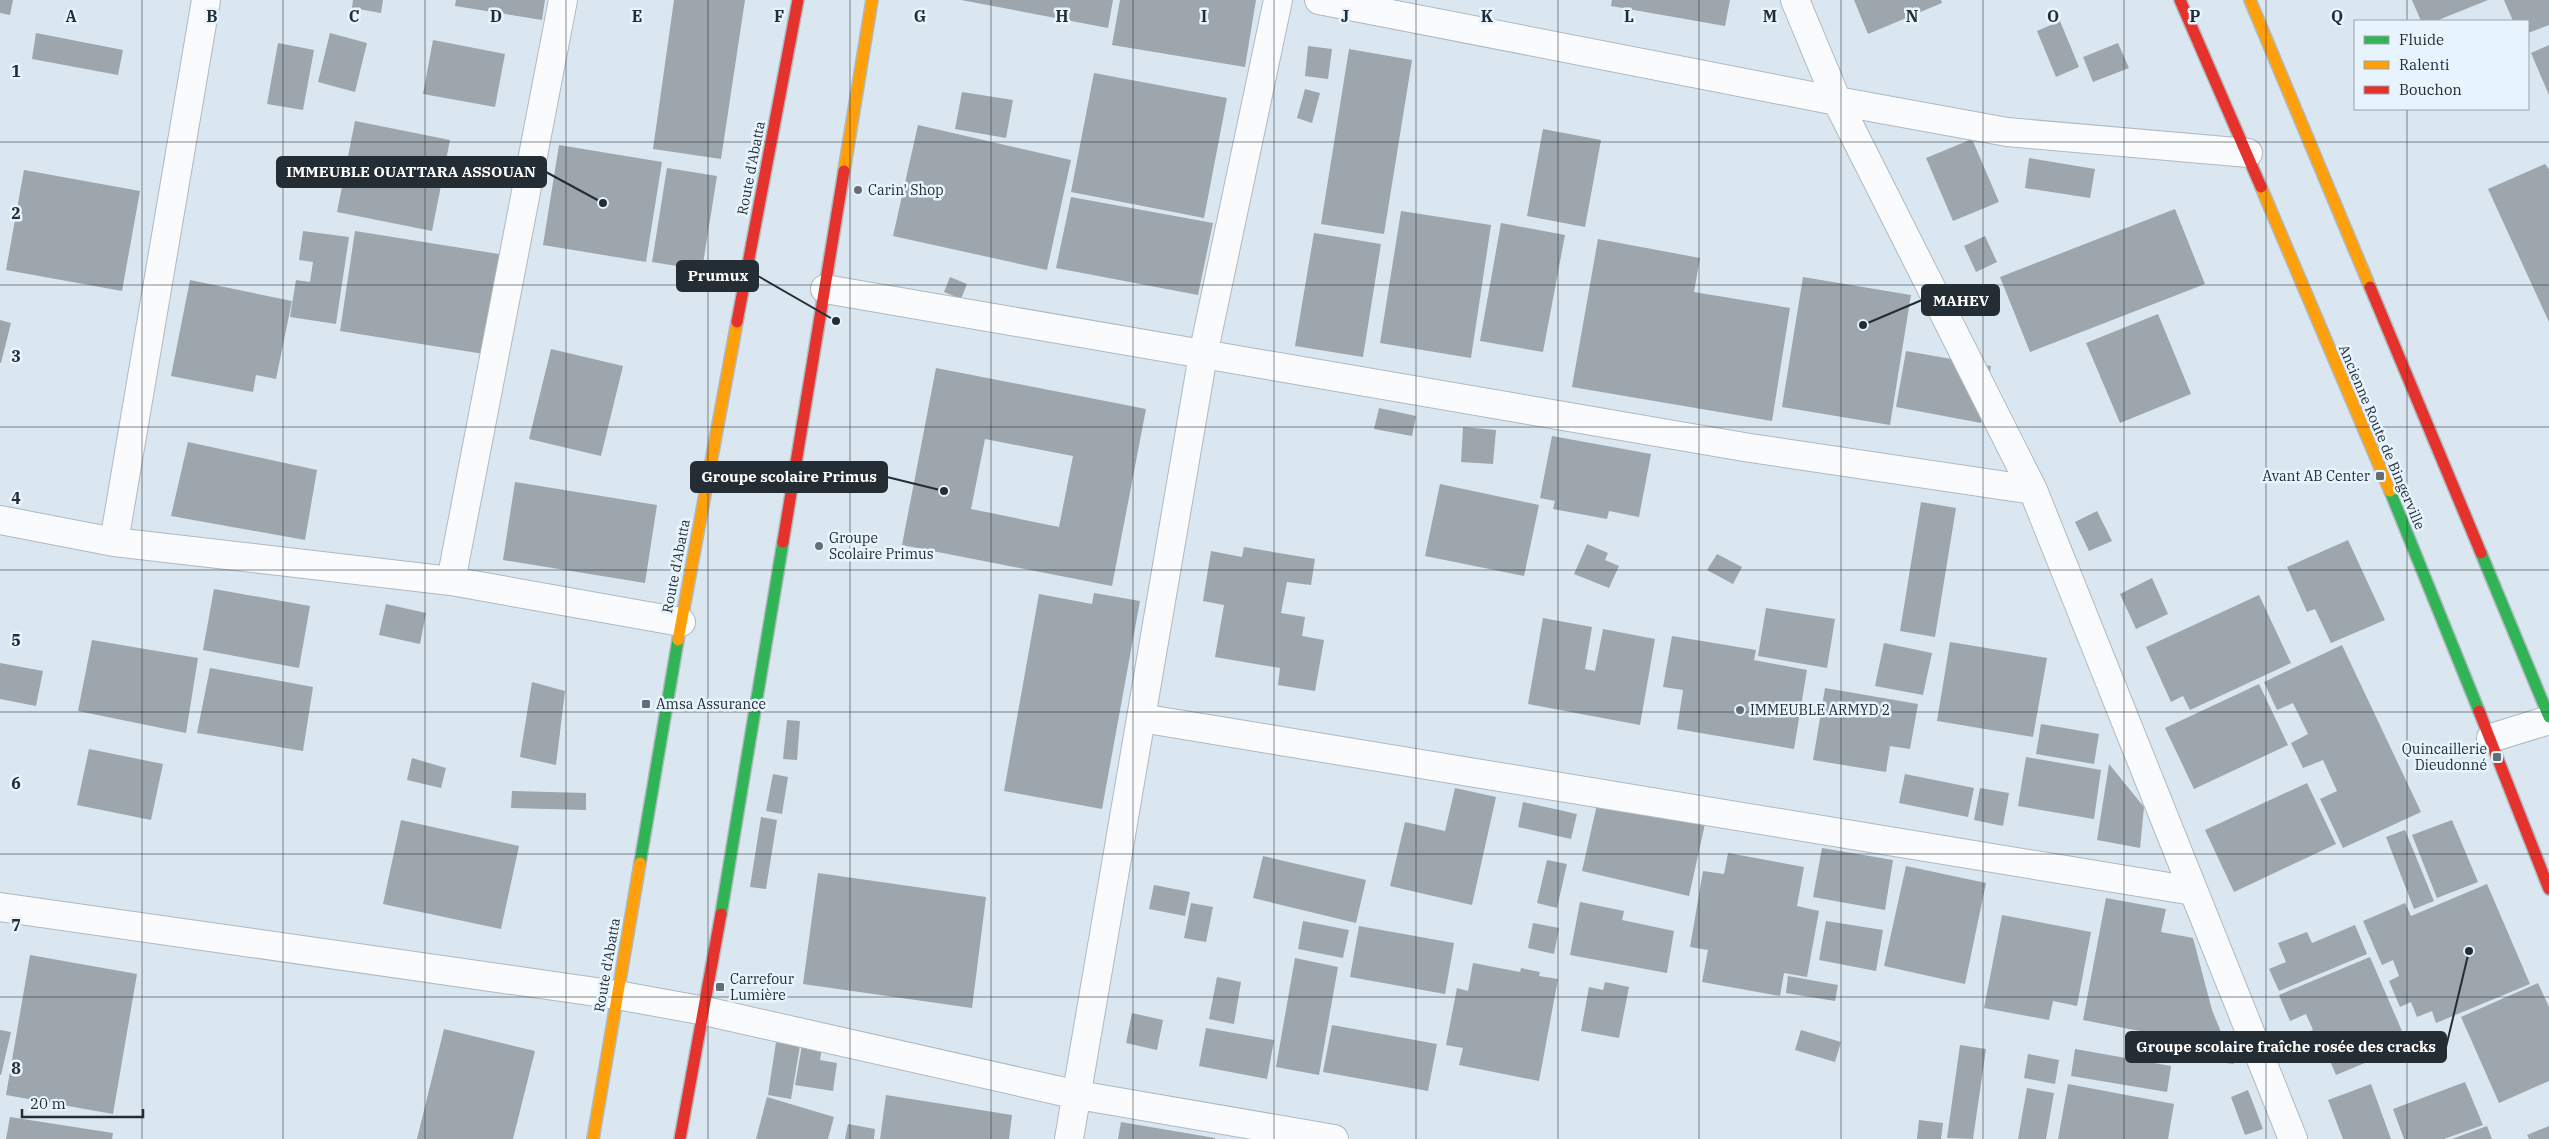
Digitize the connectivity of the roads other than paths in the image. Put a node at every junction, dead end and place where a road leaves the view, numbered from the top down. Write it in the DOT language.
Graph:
graph roads {
  1 [pos="206,0"];
  2 [pos="563,0"];
  3 [pos="798,0"];
  4 [pos="872,0"];
  5 [pos="1278,0"];
  6 [pos="1319,0"];
  7 [pos="1795,0"];
  8 [pos="2180,0"];
  9 [pos="2250,0"];
  10 [pos="1837,101"];
  11 [pos="2248,153"];
  12 [pos="825,289"];
  13 [pos="1204,355"];
  14 [pos="2033,490"];
  15 [pos="0,520"];
  16 [pos="114,542"];
  17 [pos="451,581"];
  18 [pos="681,622"];
  19 [pos="1141,718"];
  20 [pos="2549,718"];
  21 [pos="2491,738"];
  22 [pos="2549,889"];
  23 [pos="2192,892"];
  24 [pos="0,907"];
  25 [pos="617,995"];
  26 [pos="705,1011"];
  27 [pos="1078,1095"];
  28 [pos="592,1139"];
  29 [pos="680,1139"];
  30 [pos="1069,1139"];
  31 [pos="1334,1139"];
  32 [pos="2293,1139"];
  1 -- 16 [label="street"];
  2 -- 17 [label="street"];
  3 -- 18 [label="street, Route d'Abatta"];
  4 -- 12 [label="street"];
  5 -- 13 [label="street"];
  6 -- 10 [label="street"];
  7 -- 10 [label="street"];
  8 -- 11 [label="street, Ancienne Route de Bingerville"];
  9 -- 20 [label="street"];
  10 -- 11 [label="street"];
  10 -- 14 [label="street"];
  11 -- 21 [label="street, Ancienne Route de Bingerville"];
  12 -- 13 [label="street"];
  12 -- 26 [label="street"];
  13 -- 14 [label="street"];
  13 -- 19 [label="street"];
  14 -- 23 [label="street"];
  15 -- 16 [label="street"];
  16 -- 17 [label="street"];
  17 -- 18 [label="street"];
  18 -- 25 [label="street, Route d'Abatta"];
  19 -- 23 [label="street"];
  19 -- 27 [label="street"];
  20 -- 21 [label="street"];
  21 -- 22 [label="street, Ancienne Route de Bingerville"];
  23 -- 32 [label="street"];
  24 -- 25 [label="street"];
  25 -- 26 [label="street"];
  25 -- 28 [label="street, Route d'Abatta"];
  26 -- 27 [label="street"];
  26 -- 29 [label="street"];
  27 -- 30 [label="street"];
  27 -- 31 [label="street"];
}
